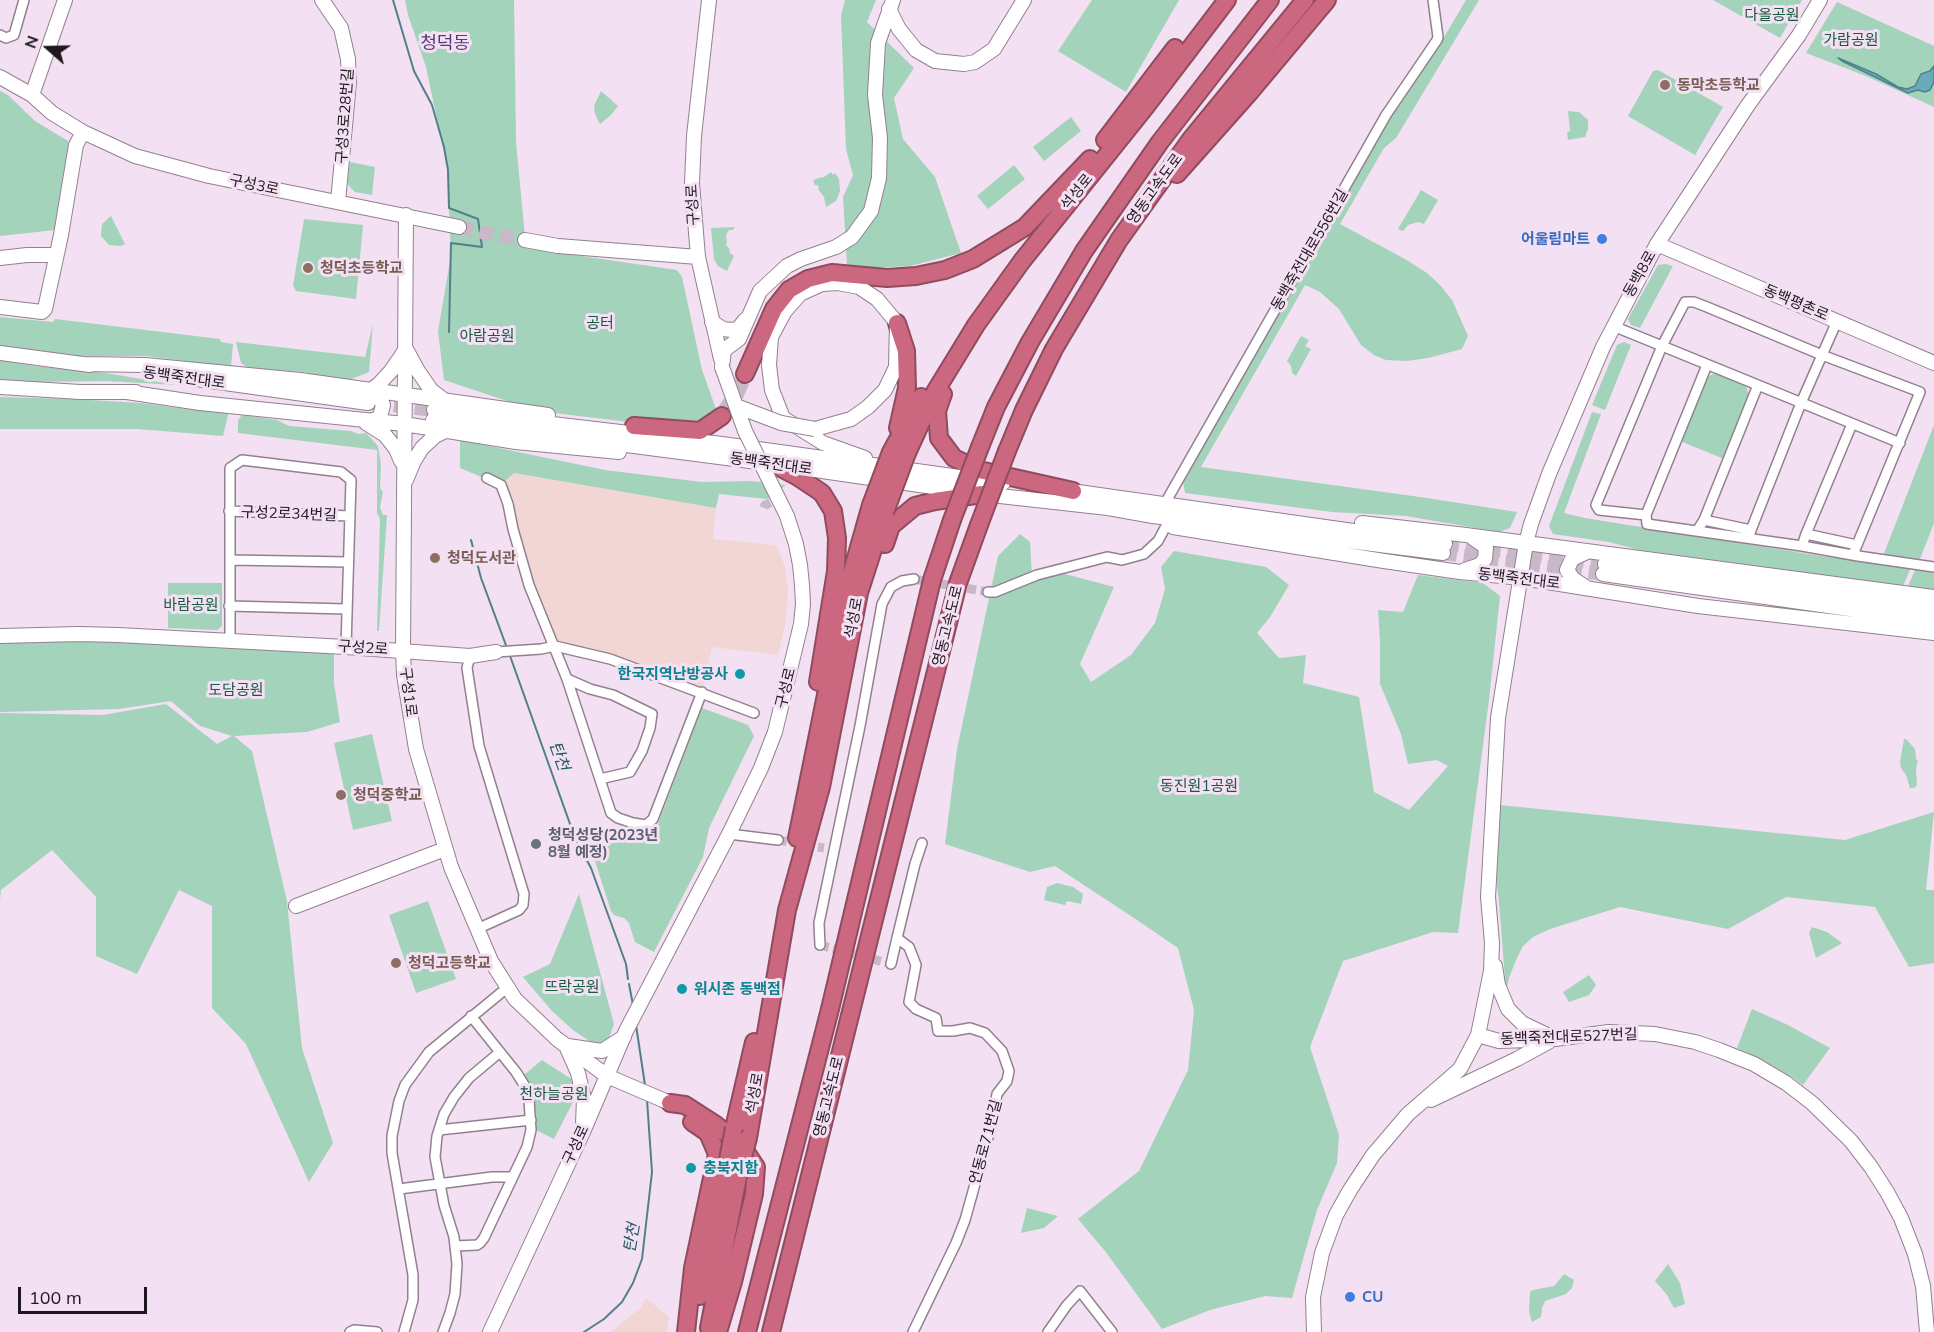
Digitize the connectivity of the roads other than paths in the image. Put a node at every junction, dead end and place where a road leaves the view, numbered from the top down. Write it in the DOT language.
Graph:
graph roads {
  1 [pos="24,0"];
  2 [pos="65,0"];
  3 [pos="322,0"];
  4 [pos="709,0"];
  5 [pos="1024,0"];
  6 [pos="1212,0"];
  7 [pos="1227,0"];
  8 [pos="1240,0"];
  9 [pos="1270,0"];
  10 [pos="1305,0"];
  11 [pos="1327,0"];
  12 [pos="1433,0"];
  13 [pos="1820,0"];
  14 [pos="891,4"];
  15 [pos="0,35"];
  16 [pos="0,77"];
  17 [pos="32,95"];
  18 [pos="1147,105"];
  19 [pos="83,132"];
  20 [pos="1090,159"];
  21 [pos="1082,200"];
  22 [pos="338,202"];
  23 [pos="405,215"];
  24 [pos="459,226"];
  25 [pos="525,240"];
  26 [pos="1119,240"];
  27 [pos="1657,244"];
  28 [pos="56,255"];
  29 [pos="698,257"];
  30 [pos="0,258"];
  31 [pos="0,307"];
  32 [pos="748,316"];
  33 [pos="1837,321"];
  34 [pos="712,322"];
  35 [pos="897,323"];
  36 [pos="1612,326"];
  37 [pos="1662,346"];
  38 [pos="406,349"];
  39 [pos="0,353"];
  40 [pos="1822,355"];
  41 [pos="1934,363"];
  42 [pos="1707,365"];
  43 [pos="722,367"];
  44 [pos="745,374"];
  45 [pos="1758,385"];
  46 [pos="0,387"];
  47 [pos="127,392"];
  48 [pos="405,394"];
  49 [pos="372,403"];
  50 [pos="1801,403"];
  51 [pos="729,411"];
  52 [pos="438,415"];
  53 [pos="357,418"];
  54 [pos="404,424"];
  55 [pos="1852,424"];
  56 [pos="634,426"];
  57 [pos="686,440"];
  58 [pos="1900,443"];
  59 [pos="899,452"];
  60 [pos="773,464"];
  61 [pos="403,467"];
  62 [pos="916,472"];
  63 [pos="487,478"];
  64 [pos="403,488"];
  65 [pos="1073,491"];
  66 [pos="982,494"];
  67 [pos="1168,498"];
  68 [pos="1108,502"];
  69 [pos="878,508"];
  70 [pos="229,511"];
  71 [pos="1647,515"];
  72 [pos="350,516"];
  73 [pos="1704,520"];
  74 [pos="1166,526"];
  75 [pos="1697,531"];
  76 [pos="1466,534"];
  77 [pos="1750,534"];
  78 [pos="1806,534"];
  79 [pos="1526,543"];
  80 [pos="1857,545"];
  81 [pos="1802,546"];
  82 [pos="1444,548"];
  83 [pos="1589,552"];
  84 [pos="1858,556"];
  85 [pos="230,560"];
  86 [pos="348,562"];
  87 [pos="1934,567"];
  88 [pos="1460,572"];
  89 [pos="1522,578"];
  90 [pos="914,579"];
  91 [pos="1588,588"];
  92 [pos="987,592"];
  93 [pos="1934,597"];
  94 [pos="229,606"];
  95 [pos="346,609"];
  96 [pos="1934,610"];
  97 [pos="1934,623"];
  98 [pos="1934,633"];
  99 [pos="0,636"];
  100 [pos="230,640"];
  101 [pos="555,646"];
  102 [pos="346,647"];
  103 [pos="403,651"];
  104 [pos="496,652"];
  105 [pos="470,656"];
  106 [pos="567,679"];
  107 [pos="702,692"];
  108 [pos="754,713"];
  109 [pos="812,765"];
  110 [pos="600,779"];
  111 [pos="729,834"];
  112 [pos="778,840"];
  113 [pos="922,843"];
  114 [pos="445,849"];
  115 [pos="296,906"];
  116 [pos="787,910"];
  117 [pos="477,928"];
  118 [pos="897,938"];
  119 [pos="1492,943"];
  120 [pos="820,945"];
  121 [pos="891,964"];
  122 [pos="508,987"];
  123 [pos="471,1016"];
  124 [pos="625,1034"];
  125 [pos="1478,1035"];
  126 [pos="1555,1039"];
  127 [pos="566,1046"];
  128 [pos="500,1052"];
  129 [pos="607,1076"];
  130 [pos="670,1103"];
  131 [pos="1414,1108"];
  132 [pos="531,1120"];
  133 [pos="439,1130"];
  134 [pos="583,1132"];
  135 [pos="741,1133"];
  136 [pos="733,1171"];
  137 [pos="513,1177"];
  138 [pos="440,1184"];
  139 [pos="399,1188"];
  140 [pos="455,1246"];
  141 [pos="350,1332"];
  142 [pos="376,1332"];
  143 [pos="404,1332"];
  144 [pos="442,1332"];
  145 [pos="490,1332"];
  146 [pos="687,1332"];
  147 [pos="693,1332"];
  148 [pos="708,1332"];
  149 [pos="718,1332"];
  150 [pos="747,1332"];
  151 [pos="771,1332"];
  152 [pos="913,1332"];
  153 [pos="1048,1332"];
  154 [pos="1112,1332"];
  155 [pos="1314,1332"];
  156 [pos="1928,1332"];
  1 -- 15 [label="street"];
  2 -- 17 [label="street"];
  3 -- 22 [label="street, 구성3로28번길"];
  4 -- 29 [label="street, 구성로"];
  5 -- 14 [label="street"];
  6 -- 20 [label="highway, 석성로"];
  7 -- 18 [label="highway, 석성로"];
  8 -- 21 [label="highway"];
  9 -- 150 [label="highway, 영동고속도로, bridge"];
  10 -- 26 [label="highway, 영동고속도로"];
  11 -- 26 [label="highway"];
  12 -- 67 [label="street, 동백죽전대로556번길"];
  13 -- 27 [label="street, 동백8로"];
  14 -- 32 [label="street"];
  16 -- 17 [label="street, 구성3로"];
  17 -- 19 [label="street, 구성3로"];
  18 -- 21 [label="highway"];
  18 -- 59 [label="highway, 석성로"];
  19 -- 22 [label="street, 구성3로"];
  19 -- 28 [label="street"];
  20 -- 44 [label="highway"];
  20 -- 59 [label="highway, 석성로"];
  21 -- 65 [label="highway"];
  22 -- 23 [label="street, 구성3로"];
  23 -- 24 [label="street, 구성3로"];
  23 -- 38 [label="street, 구성1로"];
  25 -- 29 [label="street"];
  26 -- 151 [label="highway, 영동고속도로, bridge"];
  27 -- 33 [label="street, 동백평촌로"];
  27 -- 36 [label="street, 동백8로"];
  28 -- 30 [label="street"];
  28 -- 31 [label="street"];
  29 -- 34 [label="street, 구성로"];
  32 -- 34 [label="street"];
  32 -- 43 [label="street"];
  33 -- 40 [label="street"];
  33 -- 41 [label="street, 동백평촌로"];
  34 -- 43 [label="street, 구성로"];
  35 -- 51 [label="street, bridge"];
  35 -- 59 [label="highway"];
  35 -- 62 [label="street"];
  36 -- 37 [label="street"];
  36 -- 79 [label="street, 동백8로"];
  37 -- 40 [label="street"];
  37 -- 42 [label="street"];
  37 -- 71 [label="street"];
  38 -- 48 [label="street, 구성1로"];
  38 -- 49 [label="street"];
  38 -- 52 [label="street"];
  39 -- 49 [label="street"];
  40 -- 50 [label="street"];
  40 -- 58 [label="street"];
  42 -- 45 [label="street"];
  42 -- 71 [label="street"];
  43 -- 51 [label="street, 구성로, bridge"];
  45 -- 50 [label="street"];
  45 -- 73 [label="street"];
  46 -- 47 [label="street, 동백죽전대로"];
  47 -- 49 [label="street, 동백죽전대로"];
  47 -- 53 [label="street"];
  48 -- 49 [label="street"];
  48 -- 52 [label="street"];
  48 -- 54 [label="street, 구성1로"];
  49 -- 53 [label="street"];
  49 -- 54 [label="street"];
  50 -- 55 [label="street"];
  50 -- 77 [label="street"];
  51 -- 56 [label="highway"];
  51 -- 111 [label="street, 구성로, bridge"];
  52 -- 54 [label="street"];
  52 -- 56 [label="street"];
  52 -- 57 [label="street, 동백죽전대로"];
  52 -- 60 [label="street, 동백죽전대로"];
  52 -- 64 [label="street"];
  53 -- 61 [label="street"];
  54 -- 61 [label="street, 구성1로"];
  55 -- 58 [label="street"];
  55 -- 78 [label="street"];
  56 -- 57 [label="street"];
  57 -- 62 [label="street, 동백죽전대로"];
  58 -- 80 [label="street"];
  59 -- 69 [label="highway, 석성로, bridge"];
  60 -- 66 [label="street, 동백죽전대로"];
  60 -- 109 [label="highway"];
  61 -- 64 [label="street, 구성1로"];
  62 -- 65 [label="street, 동백죽전대로"];
  63 -- 101 [label="street"];
  64 -- 103 [label="street, 구성1로"];
  65 -- 68 [label="street, 동백죽전대로"];
  66 -- 68 [label="street, 동백죽전대로"];
  66 -- 116 [label="highway"];
  67 -- 68 [label="street, 동백죽전대로"];
  67 -- 76 [label="street, 동백죽전대로"];
  68 -- 74 [label="street, 동백죽전대로"];
  68 -- 82 [label="street, 동백죽전대로"];
  69 -- 109 [label="highway, 석성로"];
  69 -- 116 [label="highway, 석성로"];
  70 -- 72 [label="street, 구성2로34번길"];
  70 -- 72 [label="street, 구성2로34번길"];
  70 -- 85 [label="street"];
  71 -- 75 [label="street"];
  72 -- 86 [label="street, 구성2로34번길"];
  73 -- 75 [label="street"];
  73 -- 77 [label="street"];
  74 -- 88 [label="street, 동백죽전대로"];
  74 -- 92 [label="street"];
  75 -- 77 [label="street"];
  76 -- 79 [label="street, 동백죽전대로"];
  76 -- 88 [label="street"];
  77 -- 81 [label="street"];
  78 -- 80 [label="street"];
  78 -- 81 [label="street"];
  79 -- 83 [label="street, 동백죽전대로"];
  79 -- 89 [label="street, 동백8로"];
  80 -- 84 [label="street"];
  81 -- 84 [label="street"];
  83 -- 91 [label="street"];
  83 -- 93 [label="street, 동백죽전대로"];
  84 -- 87 [label="street"];
  85 -- 86 [label="street"];
  85 -- 94 [label="street"];
  86 -- 95 [label="street, 구성2로34번길"];
  88 -- 89 [label="street, 동백죽전대로"];
  89 -- 91 [label="street, 동백죽전대로"];
  89 -- 119 [label="street, 동백죽전대로527번길"];
  90 -- 120 [label="street"];
  91 -- 98 [label="street, 동백죽전대로"];
  94 -- 95 [label="street"];
  94 -- 100 [label="street"];
  95 -- 102 [label="street, 구성2로34번길"];
  96 -- 97 [label="street"];
  99 -- 100 [label="street, 구성2로"];
  100 -- 102 [label="street, 구성2로"];
  101 -- 104 [label="street"];
  101 -- 106 [label="street"];
  101 -- 107 [label="street"];
  102 -- 103 [label="street, 구성2로"];
  103 -- 105 [label="street, 구성2로"];
  103 -- 114 [label="street, 구성1로"];
  104 -- 105 [label="street, 구성2로"];
  105 -- 117 [label="street"];
  106 -- 110 [label="street"];
  106 -- 110 [label="street"];
  107 -- 108 [label="street"];
  107 -- 110 [label="street"];
  109 -- 135 [label="highway, 석성로"];
  111 -- 112 [label="street"];
  111 -- 124 [label="street, 구성로"];
  113 -- 118 [label="street"];
  114 -- 115 [label="street"];
  114 -- 117 [label="street, 구성1로"];
  116 -- 135 [label="highway, 석성로"];
  117 -- 122 [label="street, 구성1로"];
  118 -- 121 [label="street"];
  118 -- 152 [label="street, 언동로71번길"];
  119 -- 125 [label="street, 동백죽전대로527번길"];
  119 -- 126 [label="street"];
  122 -- 123 [label="street"];
  122 -- 127 [label="street, 구성1로"];
  123 -- 128 [label="street"];
  123 -- 139 [label="street"];
  124 -- 127 [label="street"];
  124 -- 129 [label="street, 구성로"];
  125 -- 126 [label="street, 동백죽전대로527번길"];
  125 -- 131 [label="street, 동백죽전대로527번길"];
  126 -- 131 [label="street"];
  126 -- 156 [label="street, 동백죽전대로527번길"];
  127 -- 129 [label="street, 구성1로"];
  127 -- 134 [label="street"];
  128 -- 132 [label="street"];
  128 -- 133 [label="street"];
  129 -- 130 [label="street, 구성1로"];
  129 -- 134 [label="street, 구성로"];
  130 -- 146 [label="highway"];
  130 -- 149 [label="highway"];
  131 -- 155 [label="street, 동백죽전대로527번길"];
  132 -- 133 [label="street"];
  132 -- 137 [label="street"];
  133 -- 138 [label="street"];
  134 -- 145 [label="street, 구성로"];
  135 -- 136 [label="highway, 석성로, bridge"];
  136 -- 147 [label="highway, 석성로"];
  136 -- 148 [label="highway, 석성로"];
  137 -- 138 [label="street"];
  137 -- 140 [label="street"];
  138 -- 139 [label="street"];
  138 -- 140 [label="street"];
  139 -- 143 [label="street"];
  140 -- 144 [label="street"];
  141 -- 142 [label="street"];
  153 -- 154 [label="street"];
}
